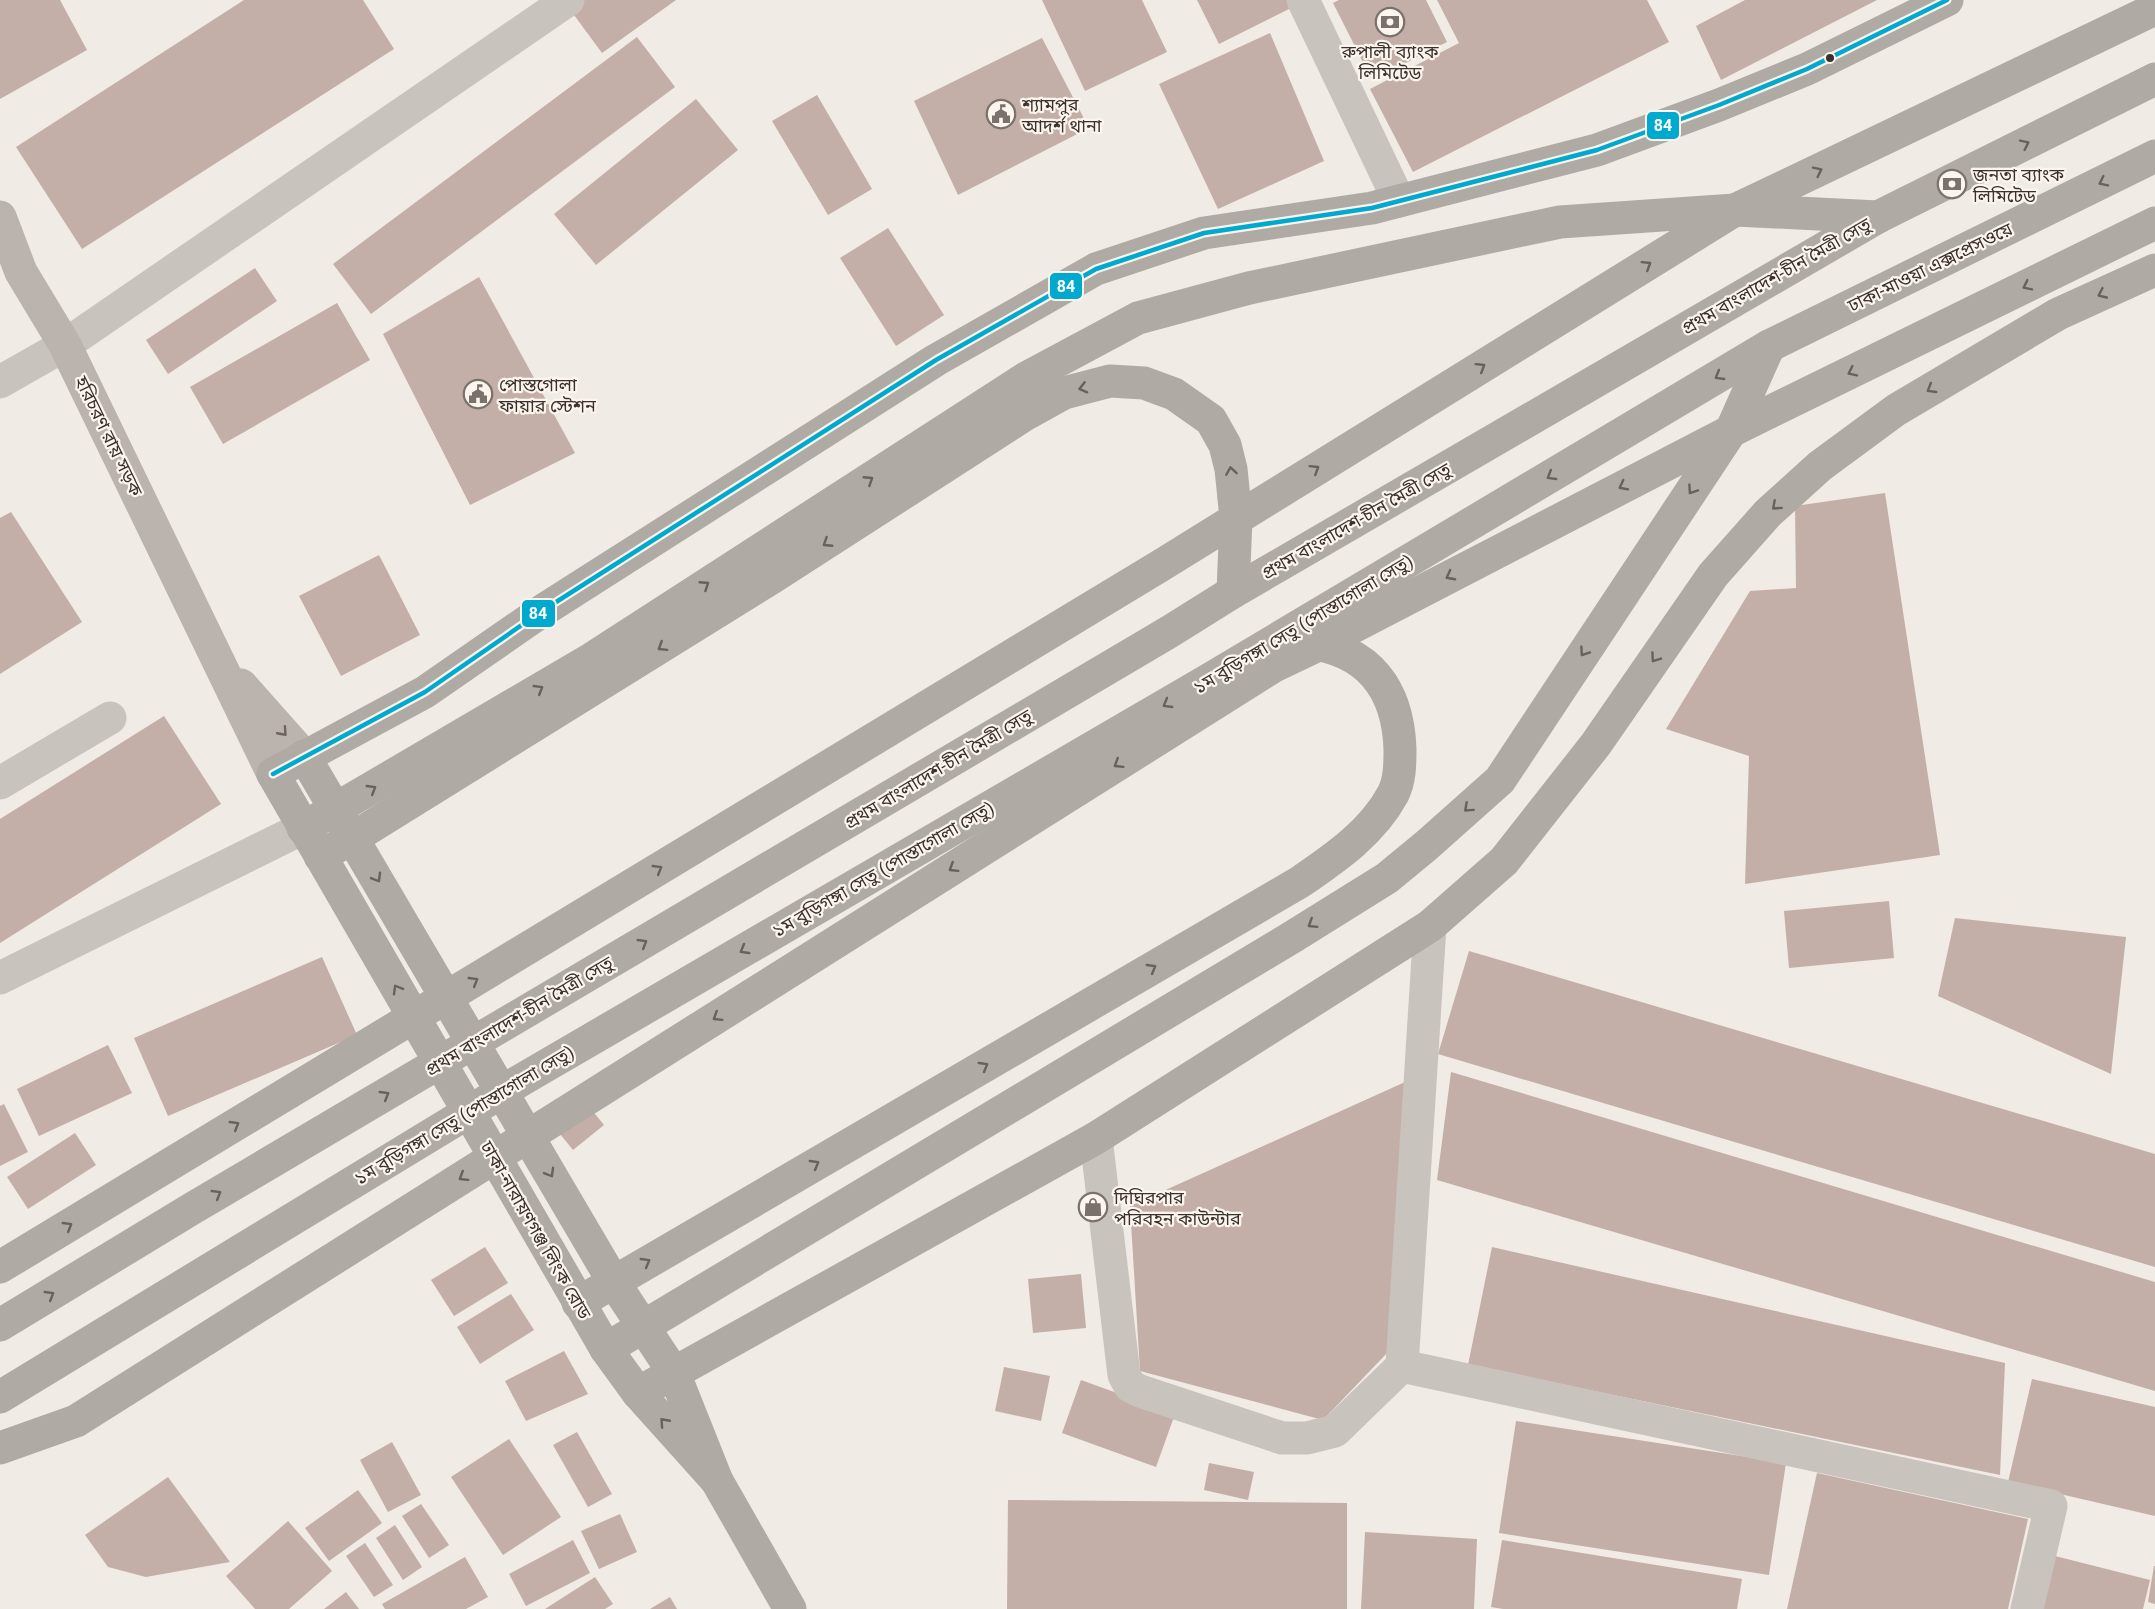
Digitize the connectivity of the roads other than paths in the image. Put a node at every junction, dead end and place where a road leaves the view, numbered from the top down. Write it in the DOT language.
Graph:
graph roads {
  1 [pos="568,0"];
  2 [pos="1303,0"];
  3 [pos="1947,0"];
  4 [pos="2155,9"];
  5 [pos="2155,79"];
  6 [pos="2155,156"];
  7 [pos="1399,201"];
  8 [pos="1735,210"];
  9 [pos="0,217"];
  10 [pos="1878,217"];
  11 [pos="2155,223"];
  12 [pos="2155,270"];
  13 [pos="65,345"];
  14 [pos="1769,346"];
  15 [pos="0,382"];
  16 [pos="1731,431"];
  17 [pos="1236,518"];
  18 [pos="1233,592"];
  19 [pos="1320,644"];
  20 [pos="1276,652"];
  21 [pos="215,657"];
  22 [pos="110,718"];
  23 [pos="304,756"];
  24 [pos="273,774"];
  25 [pos="0,783"];
  26 [pos="336,810"];
  27 [pos="303,828"];
  28 [pos="353,838"];
  29 [pos="320,856"];
  30 [pos="1430,926"];
  31 [pos="0,978"];
  32 [pos="1096,1138"];
  33 [pos="0,1267"];
  34 [pos="613,1281"];
  35 [pos="578,1303"];
  36 [pos="0,1325"];
  37 [pos="643,1326"];
  38 [pos="606,1349"];
  39 [pos="1402,1366"];
  40 [pos="674,1373"];
  41 [pos="638,1393"];
  42 [pos="0,1397"];
  43 [pos="0,1448"];
  44 [pos="717,1481"];
  45 [pos="790,1609"];
  46 [pos="2027,1609"];
  1 -- 13 [label="street"];
  2 -- 7 [label="street"];
  3 -- 7 [label="highway"];
  8 -- 4 [label="highway, one-way"];
  10 -- 5 [label="highway, one-way"];
  6 -- 14 [label="highway, ঢাকা-মাওয়া এক্সপ্রেসওয়ে, one-way"];
  7 -- 23 [label="highway"];
  8 -- 10 [label="highway"];
  17 -- 8 [label="highway, one-way"];
  26 -- 8 [label="highway, one-way"];
  9 -- 13 [label="main road, হরিচরণ রায় সড়ক"];
  10 -- 18 [label="highway, প্রথম বাংলাদেশ-চীন মৈত্রী সেতু"];
  11 -- 16 [label="highway, one-way"];
  12 -- 30 [label="highway, one-way"];
  13 -- 15 [label="street"];
  13 -- 21 [label="main road, হরিচরণ রায় সড়ক"];
  14 -- 16 [label="highway"];
  14 -- 20 [label="highway, ১ম বুড়িগঙ্গা সেতু (পোস্তাগোলা সেতু), one-way"];
  16 -- 19 [label="highway, one-way"];
  16 -- 37 [label="highway, one-way"];
  17 -- 18 [label="highway"];
  17 -- 28 [label="highway, one-way"];
  33 -- 17 [label="highway, one-way"];
  36 -- 18 [label="highway, প্রথম বাংলাদেশ-চীন মৈত্রী সেতু, one-way"];
  19 -- 20 [label="highway"];
  34 -- 19 [label="highway, one-way"];
  20 -- 42 [label="highway, ১ম বুড়িগঙ্গা সেতু (পোস্তাগোলা সেতু), one-way"];
  20 -- 43 [label="highway, one-way"];
  21 -- 23 [label="main road, হরিচরণ রায় সড়ক, one-way"];
  21 -- 24 [label="main road, হরিচরণ রায় সড়ক"];
  22 -- 25 [label="street"];
  23 -- 24 [label="highway"];
  23 -- 26 [label="highway, ঢাকা-নারায়ণগঞ্জ লিংক রোড"];
  24 -- 27 [label="highway, ঢাকা-নারায়ণগঞ্জ লিংক রোড"];
  26 -- 27 [label="highway"];
  26 -- 28 [label="highway, ঢাকা-নারায়ণগঞ্জ লিংক রোড"];
  27 -- 29 [label="highway, ঢাকা-নারায়ণগঞ্জ লিংক রোড"];
  27 -- 31 [label="street"];
  28 -- 29 [label="highway"];
  28 -- 34 [label="highway, ঢাকা-নারায়ণগঞ্জ লিংক রোড, one-way"];
  35 -- 29 [label="highway, ঢাকা-নারায়ণগঞ্জ লিংক রোড, one-way"];
  30 -- 32 [label="highway"];
  30 -- 39 [label="street"];
  32 -- 39 [label="street"];
  32 -- 40 [label="highway"];
  34 -- 35 [label="highway"];
  34 -- 37 [label="highway, ঢাকা-নারায়ণগঞ্জ লিংক রোড"];
  35 -- 38 [label="highway, ঢাকা-নারায়ণগঞ্জ লিংক রোড"];
  37 -- 38 [label="highway"];
  37 -- 40 [label="highway, ঢাকা-নারায়ণগঞ্জ লিংক রোড"];
  38 -- 41 [label="highway, ঢাকা-নারায়ণগঞ্জ লিংক রোড"];
  39 -- 46 [label="street"];
  40 -- 41 [label="highway"];
  40 -- 44 [label="highway, ঢাকা-নারায়ণগঞ্জ লিংক রোড"];
  44 -- 41 [label="highway, ঢাকা-নারায়ণগঞ্জ লিংক রোড, one-way"];
  44 -- 45 [label="highway, ঢাকা-নারায়ণগঞ্জ লিংক রোড"];
}
